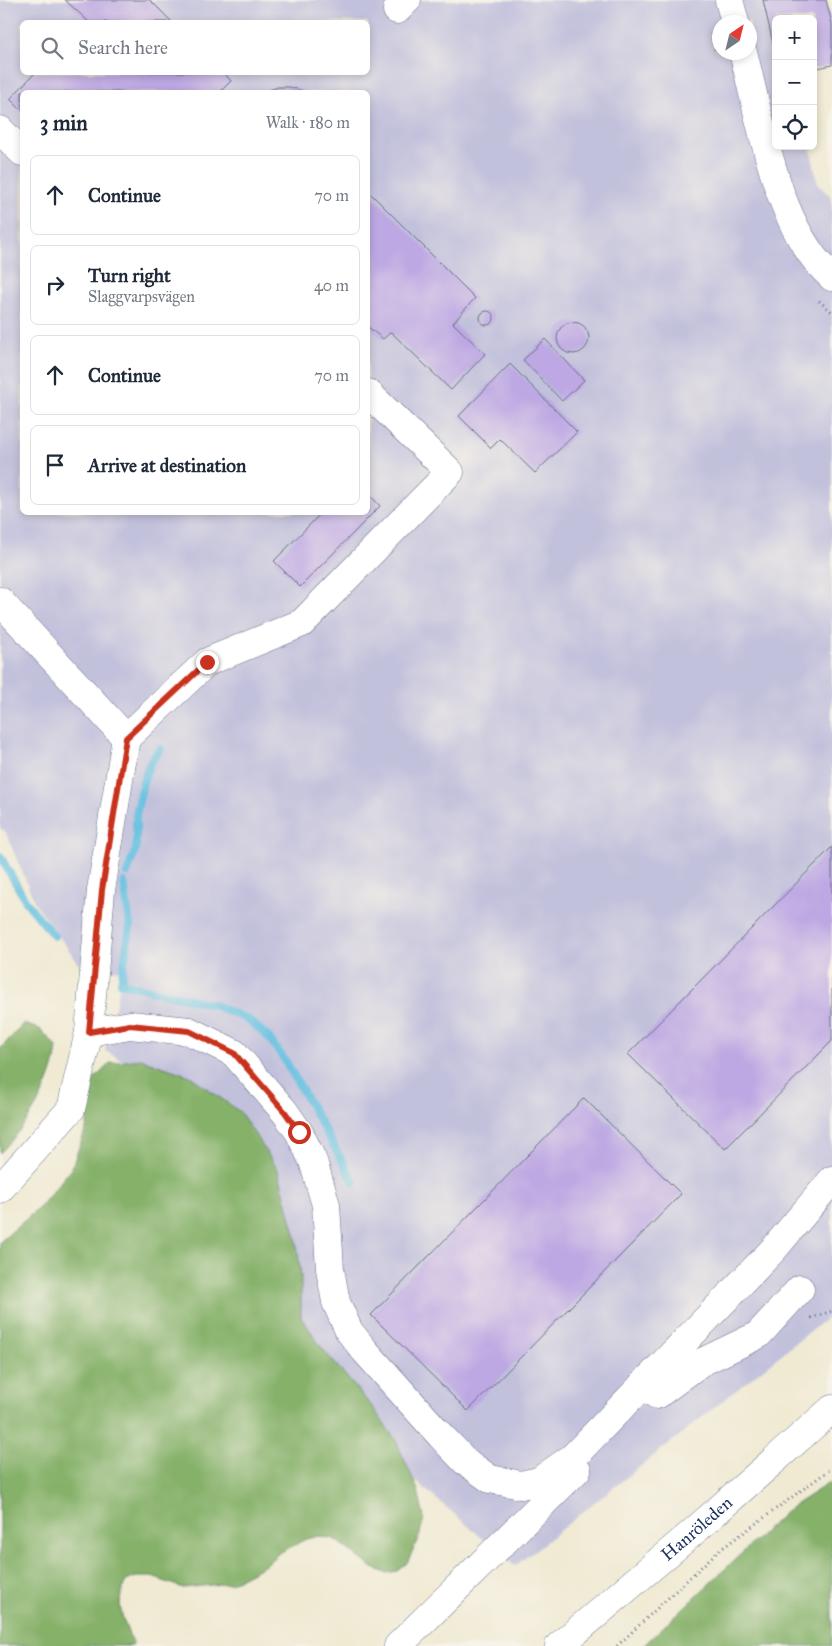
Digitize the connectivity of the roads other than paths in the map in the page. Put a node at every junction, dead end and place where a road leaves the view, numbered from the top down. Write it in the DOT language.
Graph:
graph roads {
  1 [pos="729,0"];
  2 [pos="733,15"];
  3 [pos="745,60"];
  4 [pos="0,130"];
  5 [pos="20,150"];
  6 [pos="832,277"];
  7 [pos="370,394"];
  8 [pos="0,601"];
  9 [pos="126,738"];
  10 [pos="89,1032"];
  11 [pos="832,1180"];
  12 [pos="0,1189"];
  13 [pos="800,1289"];
  14 [pos="649,1390"];
  15 [pos="832,1409"];
  16 [pos="401,1643"];
  17 [pos="559,1646"];
  1 -- 2 [label="main road"];
  3 -- 6 [label="main road"];
  4 -- 5 [label="main road"];
  7 -- 9 [label="main road"];
  8 -- 9 [label="main road"];
  9 -- 10 [label="main road"];
  10 -- 12 [label="main road"];
  10 -- 14 [label="main road"];
  11 -- 14 [label="main road"];
  13 -- 14 [label="main road"];
  14 -- 16 [label="main road"];
  15 -- 17 [label="main road, Hanröleden"];
}
